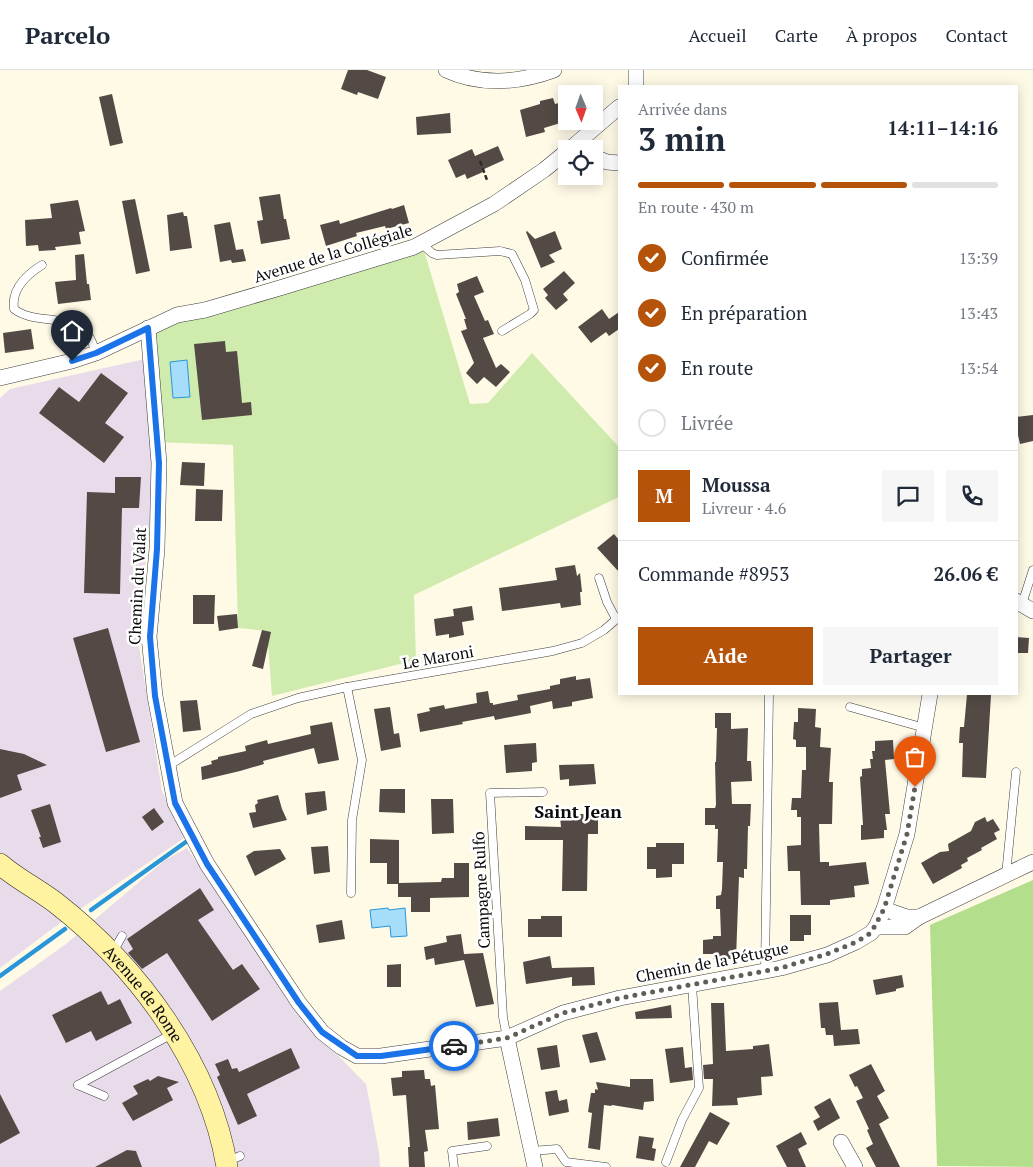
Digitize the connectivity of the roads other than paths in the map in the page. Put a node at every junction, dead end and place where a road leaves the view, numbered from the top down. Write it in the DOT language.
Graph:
graph roads {
  1 [pos="446,70"];
  2 [pos="554,70"];
  3 [pos="636,70"];
  4 [pos="636,85"];
  5 [pos="618,108"];
  6 [pos="581,140"];
  7 [pos="558,159"];
  8 [pos="603,160"];
  9 [pos="618,163"];
  10 [pos="422,244"];
  11 [pos="42,265"];
  12 [pos="148,328"];
  13 [pos="502,331"];
  14 [pos="96,353"];
  15 [pos="0,378"];
  16 [pos="1033,570"];
  17 [pos="600,578"];
  18 [pos="1024,605"];
  19 [pos="617,618"];
  20 [pos="347,687"];
  21 [pos="769,695"];
  22 [pos="930,695"];
  23 [pos="850,707"];
  24 [pos="925,728"];
  25 [pos="168,766"];
  26 [pos="1016,772"];
  27 [pos="543,792"];
  28 [pos="1033,862"];
  29 [pos="0,864"];
  30 [pos="1006,875"];
  31 [pos="351,893"];
  32 [pos="884,909"];
  33 [pos="919,917"];
  34 [pos="876,927"];
  35 [pos="765,971"];
  36 [pos="692,984"];
  37 [pos="313,1021"];
  38 [pos="507,1038"];
  39 [pos="181,1040"];
  40 [pos="104,1096"];
  41 [pos="841,1142"];
  42 [pos="487,1146"];
  43 [pos="531,1151"];
  44 [pos="231,1162"];
  45 [pos="666,1162"];
  46 [pos="454,1167"];
  47 [pos="535,1167"];
  48 [pos="606,1167"];
  49 [pos="855,1167"];
  1 -- 2 [label="street"];
  3 -- 4 [label="street"];
  5 -- 6 [label="street, Avenue de la Collégiale"];
  7 -- 10 [label="street, Avenue de la Collégiale"];
  8 -- 9 [label="street"];
  10 -- 12 [label="street, Avenue de la Collégiale"];
  10 -- 13 [label="lane"];
  11 -- 14 [label="lane"];
  12 -- 14 [label="street"];
  12 -- 25 [label="street, Chemin du Valat"];
  14 -- 15 [label="street"];
  16 -- 18 [label="lane"];
  17 -- 19 [label="lane, Le Maroni"];
  19 -- 20 [label="lane, Le Maroni"];
  20 -- 25 [label="lane, Le Maroni"];
  20 -- 31 [label="lane"];
  21 -- 35 [label="lane"];
  22 -- 24 [label="street"];
  23 -- 24 [label="lane"];
  24 -- 32 [label="street"];
  25 -- 37 [label="street, Chemin du Valat"];
  26 -- 30 [label="lane"];
  27 -- 38 [label="lane, Campagne Rulfo"];
  28 -- 30 [label="street"];
  29 -- 39 [label="street, Avenue de Rome"];
  30 -- 33 [label="street"];
  32 -- 33 [label="street"];
  32 -- 34 [label="street"];
  33 -- 34 [label="street"];
  34 -- 35 [label="street, Chemin de la Pétugue"];
  35 -- 36 [label="street, Chemin de la Pétugue"];
  36 -- 38 [label="street, Chemin de la Pétugue"];
  36 -- 45 [label="lane"];
  37 -- 38 [label="street, Chemin de la Pétugue"];
  38 -- 43 [label="street"];
  39 -- 40 [label="lane"];
  39 -- 44 [label="street, Avenue de Rome"];
  41 -- 49 [label="street"];
  42 -- 46 [label="lane"];
  43 -- 47 [label="street"];
  43 -- 48 [label="lane"];
}
